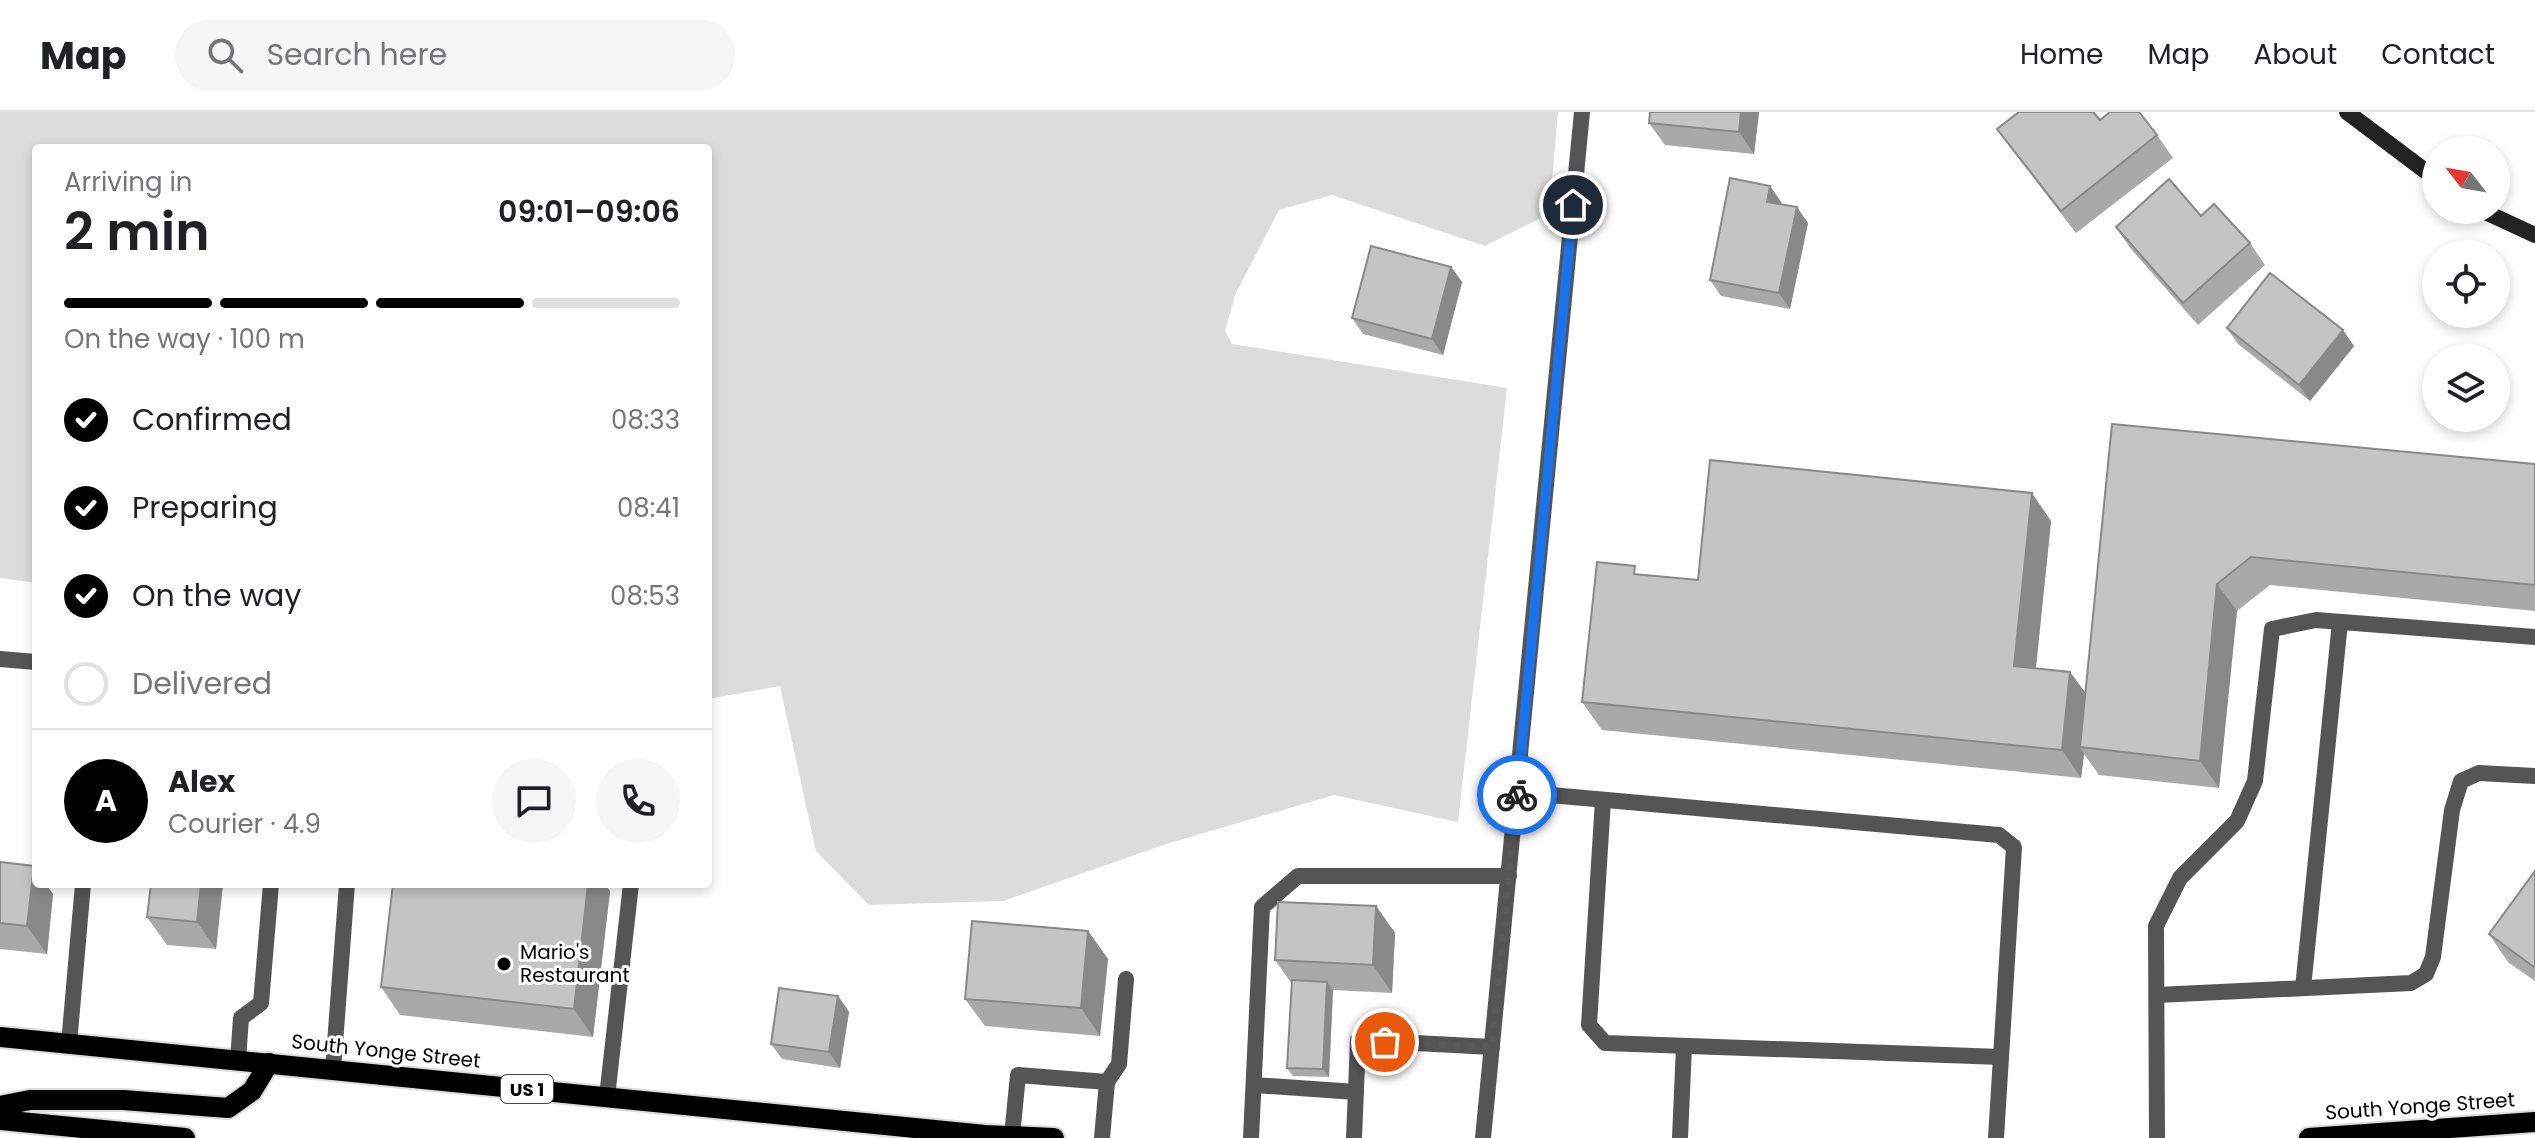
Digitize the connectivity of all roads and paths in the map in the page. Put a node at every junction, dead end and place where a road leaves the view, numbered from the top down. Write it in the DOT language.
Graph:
graph roads {
  1 [pos="1582,112"];
  2 [pos="2347,112"];
  3 [pos="2422,168"];
  4 [pos="2510,223"];
  5 [pos="2535,235"];
  6 [pos="2340,622"];
  7 [pos="2535,637"];
  8 [pos="0,659"];
  9 [pos="32,662"];
  10 [pos="2535,776"];
  11 [pos="1517,792"];
  12 [pos="1603,800"];
  13 [pos="1509,876"];
  14 [pos="83,888"];
  15 [pos="271,888"];
  16 [pos="347,888"];
  17 [pos="631,888"];
  18 [pos="1126,979"];
  19 [pos="2303,988"];
  20 [pos="2157,995"];
  21 [pos="0,1037"];
  22 [pos="69,1044"];
  23 [pos="1684,1046"];
  24 [pos="1492,1047"];
  25 [pos="2001,1057"];
  26 [pos="238,1060"];
  27 [pos="269,1063"];
  28 [pos="333,1070"];
  29 [pos="1107,1082"];
  30 [pos="1254,1085"];
  31 [pos="1356,1092"];
  32 [pos="607,1097"];
  33 [pos="0,1106"];
  34 [pos="0,1120"];
  35 [pos="2535,1122"];
  36 [pos="1012,1136"];
  37 [pos="185,1138"];
  38 [pos="1054,1138"];
  39 [pos="1102,1138"];
  40 [pos="1251,1138"];
  41 [pos="1354,1138"];
  42 [pos="1483,1138"];
  43 [pos="1680,1138"];
  44 [pos="1996,1138"];
  45 [pos="2157,1138"];
  46 [pos="2309,1138"];
  1 -- 11 [label="street"];
  2 -- 3 [label="street"];
  4 -- 5 [label="street"];
  6 -- 7 [label="street"];
  6 -- 19 [label="street"];
  6 -- 20 [label="street"];
  8 -- 9 [label="street"];
  10 -- 19 [label="street"];
  11 -- 12 [label="street"];
  11 -- 13 [label="street"];
  12 -- 23 [label="street"];
  12 -- 25 [label="street"];
  13 -- 24 [label="street"];
  13 -- 30 [label="street"];
  14 -- 22 [label="street"];
  15 -- 26 [label="street"];
  16 -- 28 [label="street"];
  17 -- 32 [label="street"];
  18 -- 29 [label="street"];
  19 -- 20 [label="street"];
  20 -- 45 [label="street"];
  21 -- 22 [label="main road, South Yonge Street / US 1"];
  22 -- 26 [label="main road, South Yonge Street / US 1"];
  23 -- 25 [label="street"];
  23 -- 43 [label="street"];
  24 -- 31 [label="street"];
  24 -- 42 [label="street"];
  25 -- 44 [label="street"];
  26 -- 27 [label="main road, South Yonge Street / US 1"];
  27 -- 28 [label="main road, South Yonge Street / US 1"];
  27 -- 33 [label="main road"];
  28 -- 32 [label="main road, South Yonge Street / US 1"];
  29 -- 36 [label="street"];
  29 -- 39 [label="street"];
  30 -- 31 [label="street"];
  30 -- 40 [label="street"];
  31 -- 41 [label="street"];
  32 -- 36 [label="main road, South Yonge Street / US 1"];
  34 -- 37 [label="main road"];
  35 -- 46 [label="main road, South Yonge Street"];
  36 -- 38 [label="main road, South Yonge Street / US 1"];
}
